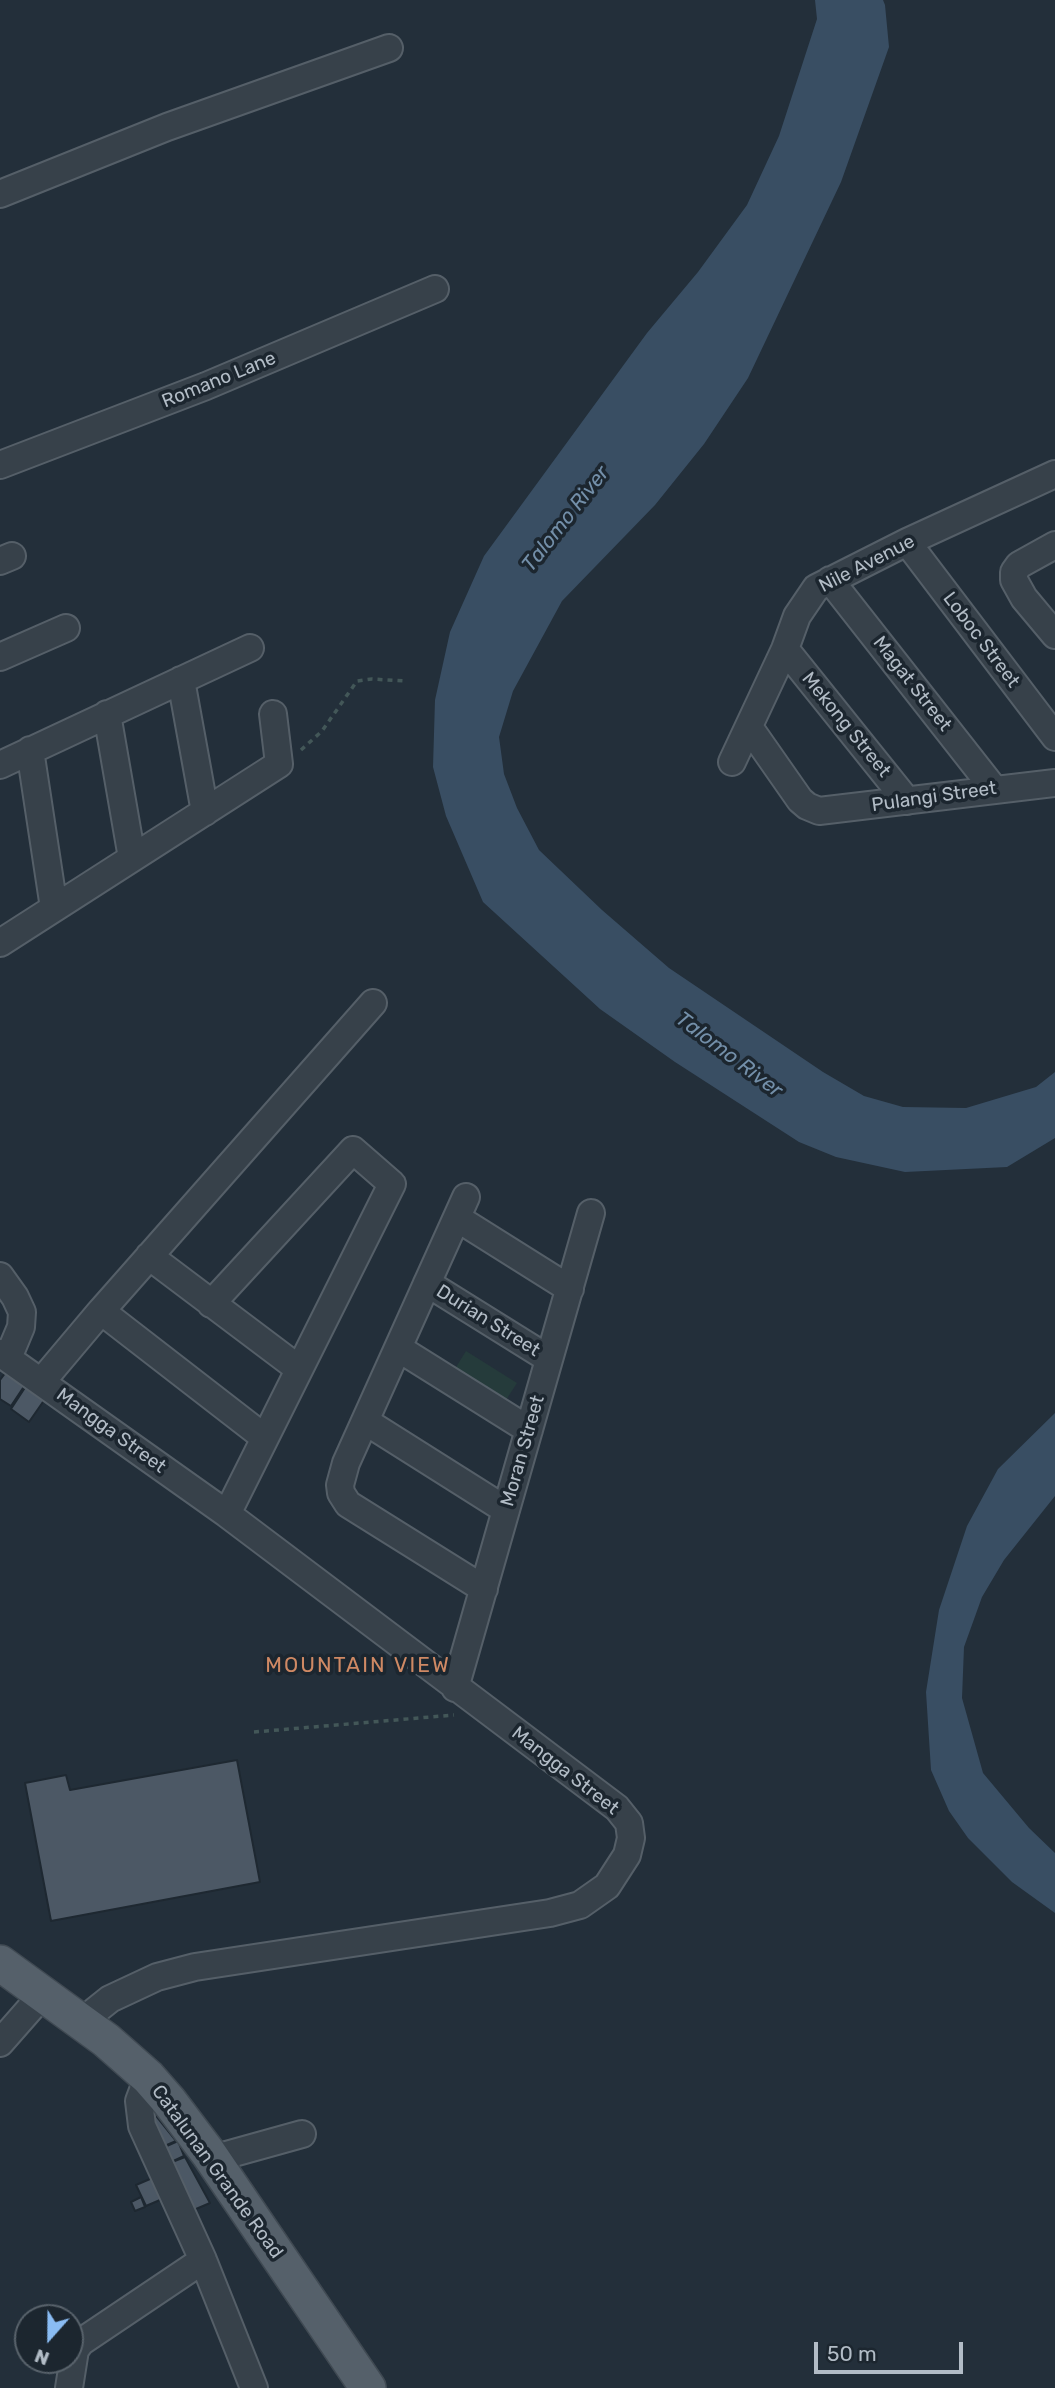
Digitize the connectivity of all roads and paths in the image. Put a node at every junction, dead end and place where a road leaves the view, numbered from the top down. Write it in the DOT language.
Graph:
graph roads {
  1 [pos="389,48"];
  2 [pos="0,194"];
  3 [pos="435,289"];
  4 [pos="0,465"];
  5 [pos="1055,474"];
  6 [pos="907,542"];
  7 [pos="1055,545"];
  8 [pos="830,580"];
  9 [pos="66,628"];
  10 [pos="1055,635"];
  11 [pos="250,648"];
  12 [pos="785,649"];
  13 [pos="0,657"];
  14 [pos="181,680"];
  15 [pos="405,681"];
  16 [pos="107,713"];
  17 [pos="273,714"];
  18 [pos="749,727"];
  19 [pos="1055,737"];
  20 [pos="30,750"];
  21 [pos="732,762"];
  22 [pos="279,764"];
  23 [pos="0,765"];
  24 [pos="1055,783"];
  25 [pos="994,789"];
  26 [pos="907,801"];
  27 [pos="205,812"];
  28 [pos="132,858"];
  29 [pos="54,908"];
  30 [pos="0,943"];
  31 [pos="373,1003"];
  32 [pos="591,1213"];
  33 [pos="149,1256"];
  34 [pos="0,1276"];
  35 [pos="428,1283"];
  36 [pos="569,1289"];
  37 [pos="211,1304"];
  38 [pos="100,1311"];
  39 [pos="398,1348"];
  40 [pos="4,1356"];
  41 [pos="549,1359"];
  42 [pos="299,1370"];
  43 [pos="42,1381"];
  44 [pos="365,1421"];
  45 [pos="529,1430"];
  46 [pos="265,1438"];
  47 [pos="506,1510"];
  48 [pos="227,1514"];
  49 [pos="484,1589"];
  50 [pos="455,1688"];
  51 [pos="458,1715"];
  52 [pos="254,1732"];
  53 [pos="0,1963"];
  54 [pos="43,1994"];
  55 [pos="85,2024"];
  56 [pos="0,2043"];
  57 [pos="148,2077"];
  58 [pos="302,2134"];
  59 [pos="212,2159"];
  60 [pos="203,2260"];
  61 [pos="69,2388"];
  62 [pos="254,2388"];
  63 [pos="368,2388"];
  1 -- 2 [label="street"];
  3 -- 4 [label="street, Romano Lane"];
  5 -- 6 [label="street, Nile Avenue"];
  6 -- 8 [label="street, Nile Avenue"];
  6 -- 19 [label="street, Loboc Street"];
  7 -- 10 [label="street"];
  8 -- 12 [label="street, Nile Avenue"];
  8 -- 25 [label="street, Magat Street"];
  9 -- 13 [label="street"];
  11 -- 14 [label="street"];
  12 -- 18 [label="street, Nile Avenue"];
  12 -- 26 [label="street, Mekong Street"];
  14 -- 16 [label="street"];
  14 -- 27 [label="street"];
  15 -- 22 [label="path"];
  16 -- 20 [label="street"];
  16 -- 28 [label="street"];
  17 -- 22 [label="street"];
  18 -- 21 [label="street, Nile Avenue"];
  18 -- 26 [label="street, Pulangi Street"];
  20 -- 23 [label="street"];
  20 -- 29 [label="street"];
  22 -- 27 [label="street"];
  24 -- 25 [label="street, Pulangi Street"];
  25 -- 26 [label="street, Pulangi Street"];
  27 -- 28 [label="street"];
  28 -- 29 [label="street"];
  29 -- 30 [label="street"];
  31 -- 33 [label="street"];
  32 -- 36 [label="street, Moran Street"];
  33 -- 37 [label="street"];
  33 -- 38 [label="street"];
  34 -- 40 [label="street"];
  35 -- 36 [label="street"];
  35 -- 39 [label="street"];
  35 -- 41 [label="street, Durian Street"];
  36 -- 41 [label="street, Moran Street"];
  37 -- 42 [label="street"];
  37 -- 42 [label="street"];
  38 -- 43 [label="street"];
  38 -- 46 [label="street"];
  39 -- 44 [label="street"];
  39 -- 45 [label="street"];
  40 -- 43 [label="street, Mangga Street"];
  41 -- 45 [label="street, Moran Street"];
  42 -- 46 [label="street"];
  43 -- 48 [label="street, Mangga Street"];
  44 -- 47 [label="street"];
  44 -- 49 [label="street"];
  45 -- 47 [label="street, Moran Street"];
  46 -- 48 [label="street"];
  47 -- 49 [label="street, Moran Street"];
  48 -- 50 [label="street, Mangga Street"];
  49 -- 50 [label="street, Moran Street"];
  50 -- 55 [label="street, Mangga Street"];
  51 -- 52 [label="path"];
  53 -- 54 [label="main road, Catalunan Grande Road"];
  54 -- 55 [label="main road, Catalunan Grande Road"];
  54 -- 56 [label="street"];
  55 -- 57 [label="main road, Catalunan Grande Road"];
  57 -- 59 [label="main road, Catalunan Grande Road"];
  57 -- 60 [label="street"];
  58 -- 59 [label="street"];
  59 -- 63 [label="main road, Catalunan Grande Road"];
  60 -- 61 [label="street"];
  60 -- 62 [label="street"];
}
